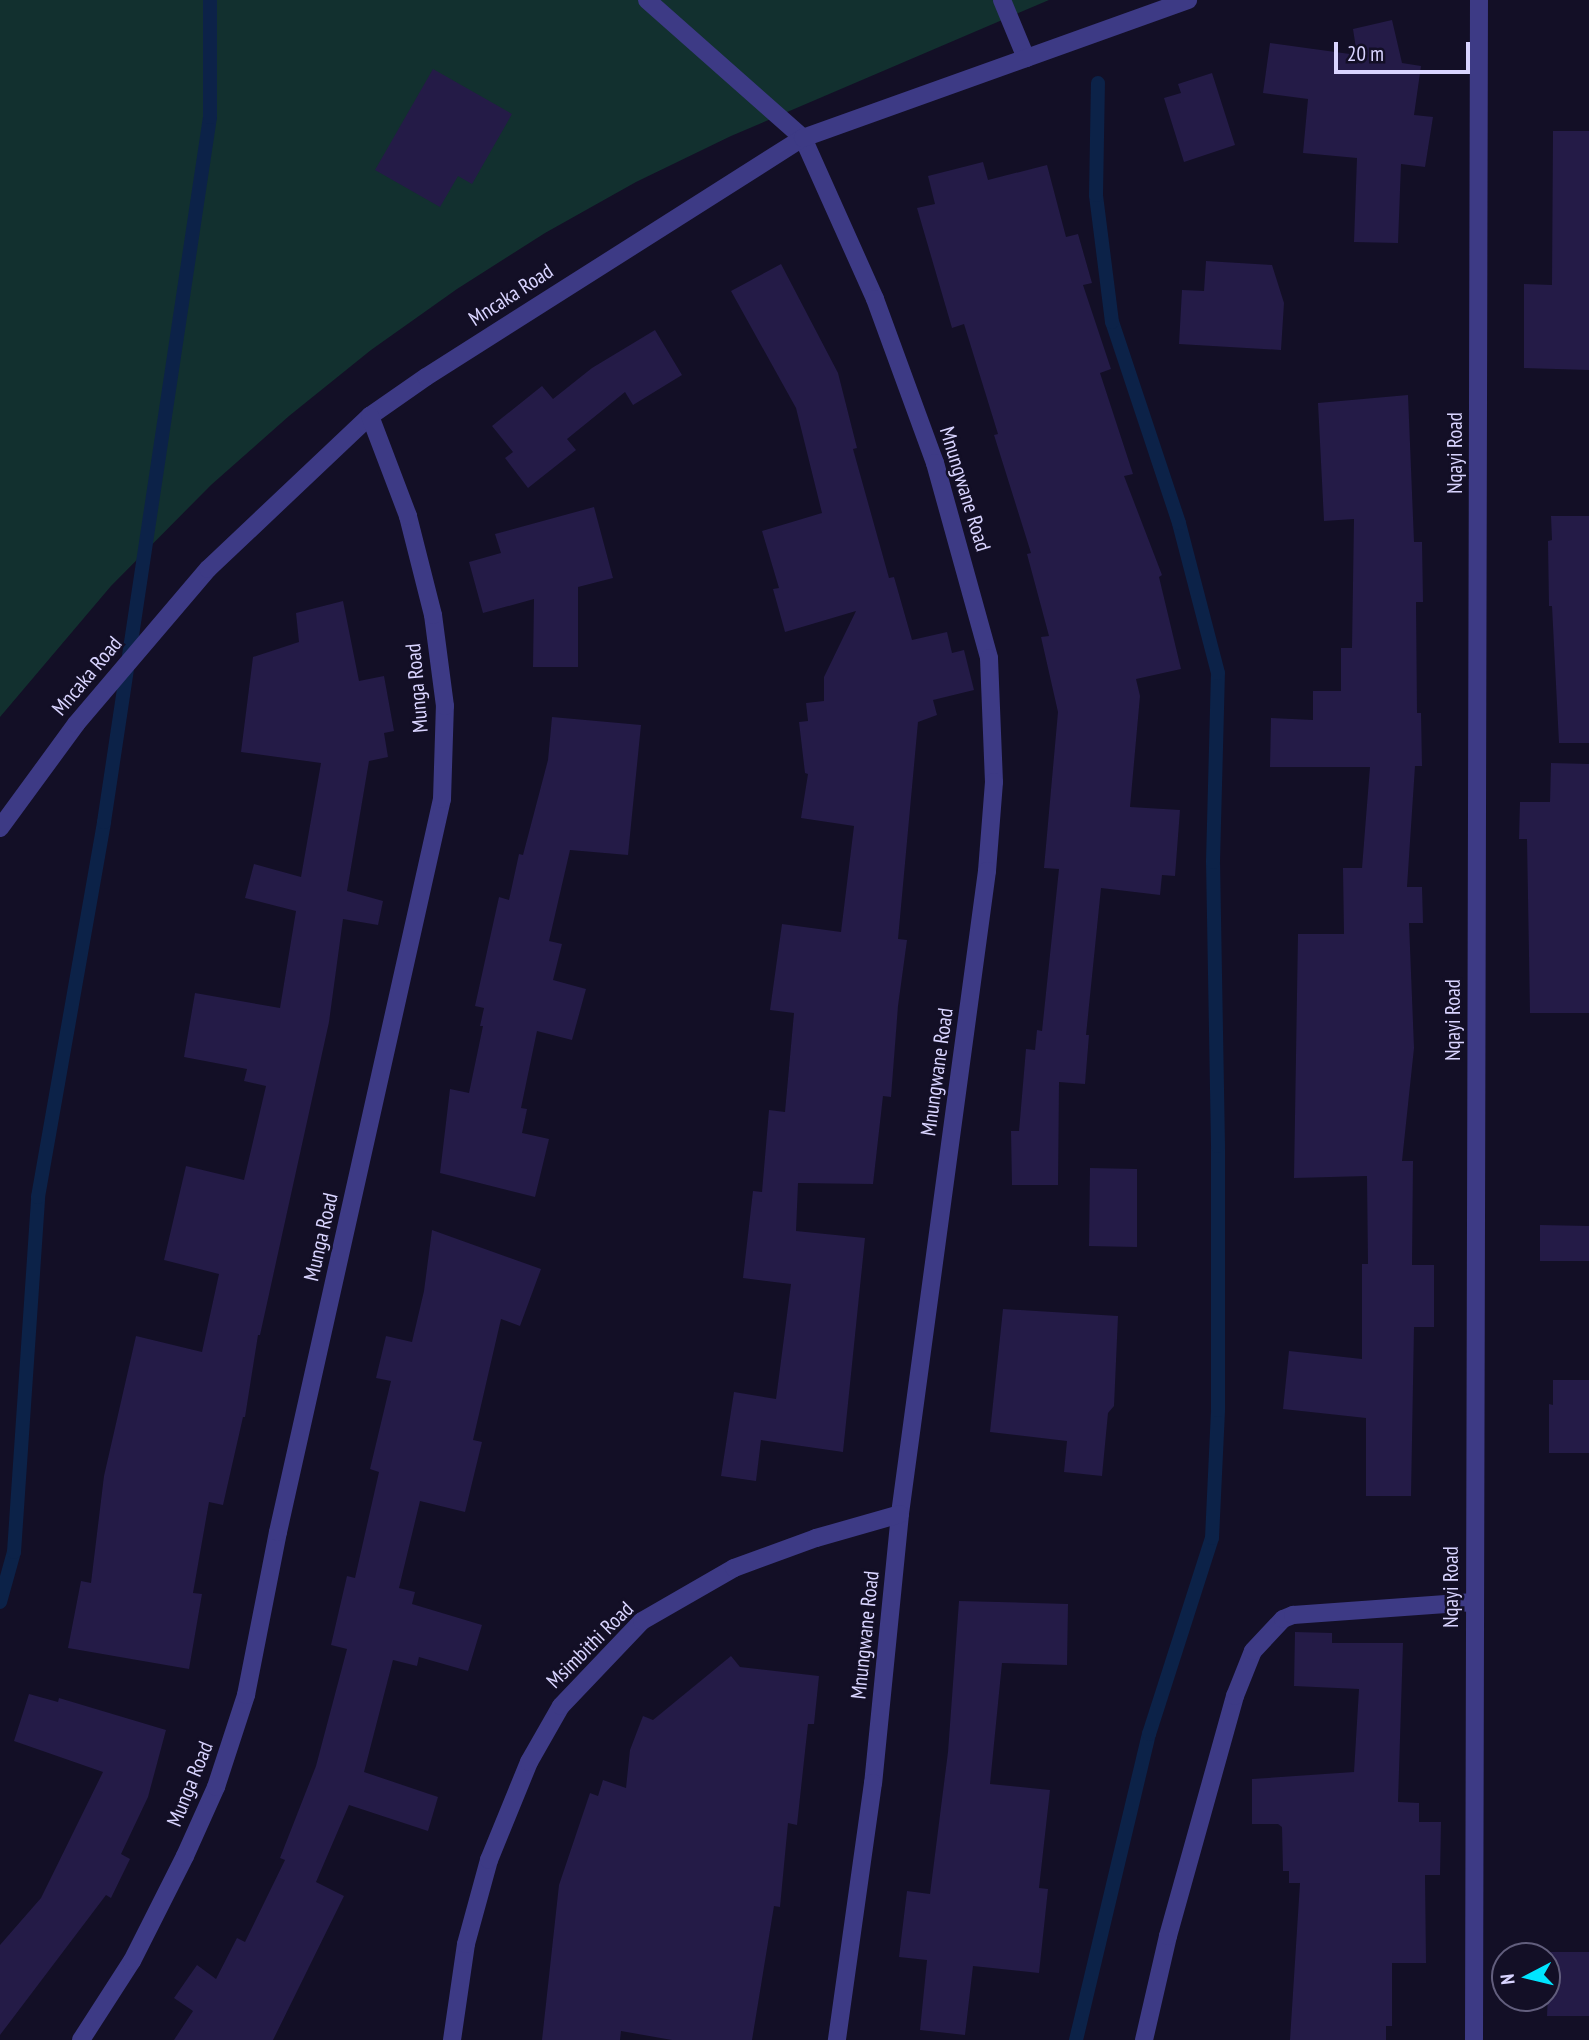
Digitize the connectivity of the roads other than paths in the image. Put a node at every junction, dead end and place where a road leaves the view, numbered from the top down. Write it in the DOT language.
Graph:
graph roads {
  1 [pos="647,0"];
  2 [pos="1002,0"];
  3 [pos="1188,0"];
  4 [pos="1479,0"];
  5 [pos="1026,58"];
  6 [pos="803,138"];
  7 [pos="370,416"];
  8 [pos="0,828"];
  9 [pos="900,1514"];
  10 [pos="1474,1602"];
  11 [pos="81,2040"];
  12 [pos="452,2040"];
  13 [pos="837,2040"];
  14 [pos="1144,2040"];
  15 [pos="1474,2040"];
  1 -- 6 [label="street"];
  2 -- 5 [label="street"];
  3 -- 5 [label="street, Mncaka Road"];
  4 -- 10 [label="street, Nqayi Road"];
  5 -- 6 [label="street, Mncaka Road"];
  6 -- 7 [label="street, Mncaka Road"];
  6 -- 9 [label="street, Mnungwane Road"];
  7 -- 8 [label="street, Mncaka Road"];
  7 -- 11 [label="street, Munga Road"];
  9 -- 12 [label="street, Msimbithi Road"];
  9 -- 13 [label="street, Mnungwane Road"];
  10 -- 14 [label="street"];
  10 -- 15 [label="street, Nqayi Road"];
}
